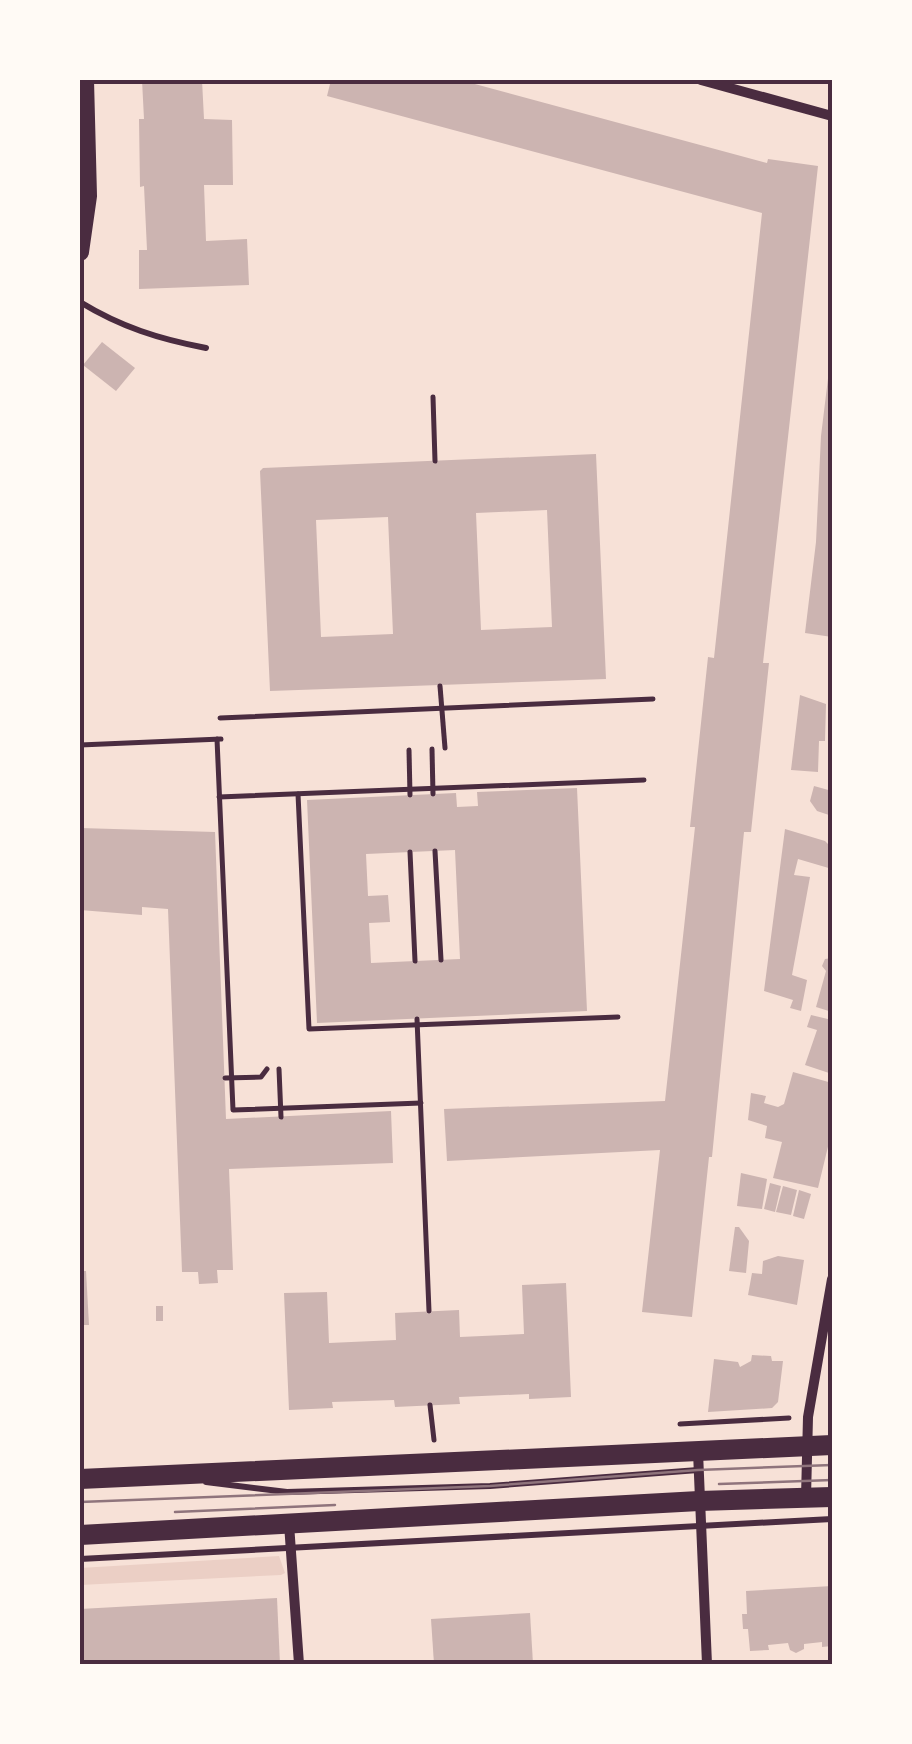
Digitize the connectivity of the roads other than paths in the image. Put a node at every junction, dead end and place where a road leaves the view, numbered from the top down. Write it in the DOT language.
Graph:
graph roads {
  1 [pos="85,80"];
  2 [pos="701,80"];
  3 [pos="832,116"];
  4 [pos="80,252"];
  5 [pos="80,302"];
  6 [pos="206,348"];
  7 [pos="832,1279"];
  8 [pos="806,1446"];
  9 [pos="832,1446"];
  10 [pos="698,1461"];
  11 [pos="144,1475"];
  12 [pos="80,1479"];
  13 [pos="822,1496"];
  14 [pos="700,1501"];
  15 [pos="832,1519"];
  16 [pos="289,1524"];
  17 [pos="700,1526"];
  18 [pos="80,1535"];
  19 [pos="291,1548"];
  20 [pos="80,1559"];
  21 [pos="299,1664"];
  22 [pos="707,1664"];
  1 -- 4 [label="street"];
  2 -- 3 [label="street"];
  5 -- 6 [label="lane"];
  7 -- 8 [label="street"];
  8 -- 9 [label="main road"];
  8 -- 10 [label="main road"];
  8 -- 13 [label="street"];
  10 -- 11 [label="main road"];
  10 -- 11 [label="lane"];
  10 -- 14 [label="street"];
  11 -- 12 [label="main road"];
  13 -- 14 [label="main road"];
  14 -- 16 [label="main road"];
  14 -- 17 [label="street"];
  15 -- 17 [label="lane"];
  16 -- 18 [label="main road"];
  16 -- 19 [label="street"];
  17 -- 19 [label="lane"];
  17 -- 22 [label="street"];
  19 -- 20 [label="lane"];
  19 -- 21 [label="street"];
}
